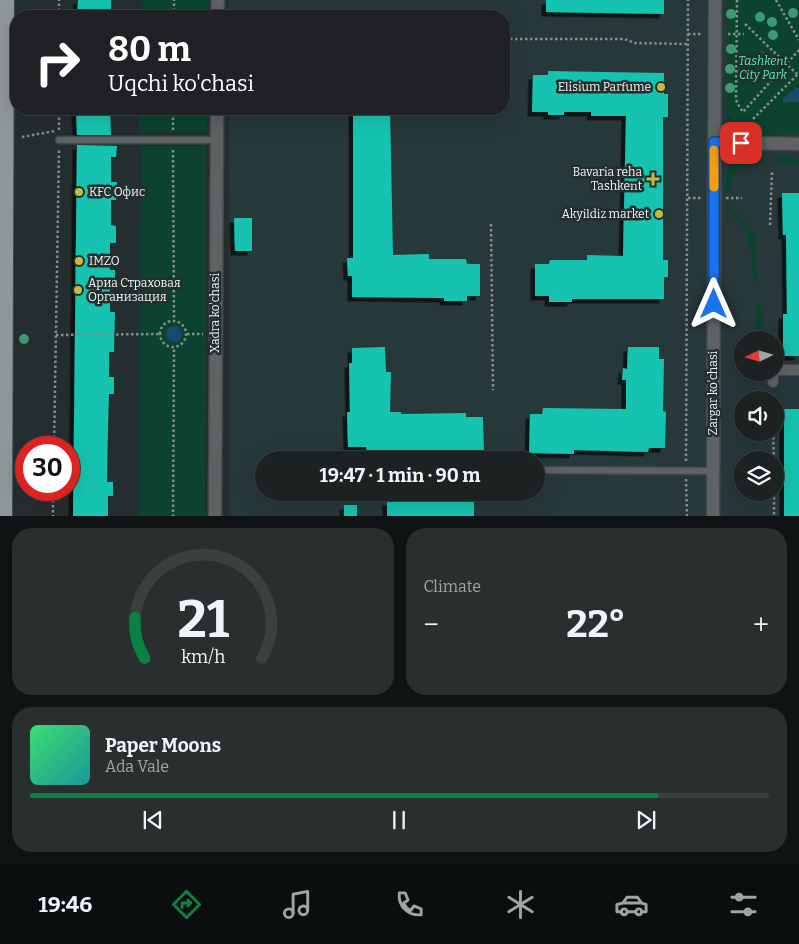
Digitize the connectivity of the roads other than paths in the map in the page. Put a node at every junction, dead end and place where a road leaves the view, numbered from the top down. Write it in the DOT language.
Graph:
graph roads {
  1 [pos="7,0"];
  2 [pos="715,0"];
  3 [pos="216,115"];
  4 [pos="59,140"];
  5 [pos="216,140"];
  6 [pos="714,142"];
  7 [pos="799,144"];
  8 [pos="799,370"];
  9 [pos="784,373"];
  10 [pos="0,407"];
  11 [pos="4,428"];
  12 [pos="545,470"];
  13 [pos="713,471"];
  14 [pos="5,516"];
  15 [pos="215,516"];
  16 [pos="713,516"];
  1 -- 11 [label="main road"];
  2 -- 6 [label="street, Zargar ko'chasi"];
  3 -- 5 [label="street, Xadra ko'chasi"];
  4 -- 5 [label="lane"];
  5 -- 15 [label="street, Xadra ko'chasi"];
  6 -- 7 [label="street"];
  6 -- 13 [label="street, Zargar ko'chasi"];
  8 -- 9 [label="street"];
  10 -- 11 [label="main road"];
  11 -- 14 [label="main road"];
  12 -- 13 [label="lane"];
  13 -- 16 [label="street, Zargar ko'chasi"];
}
